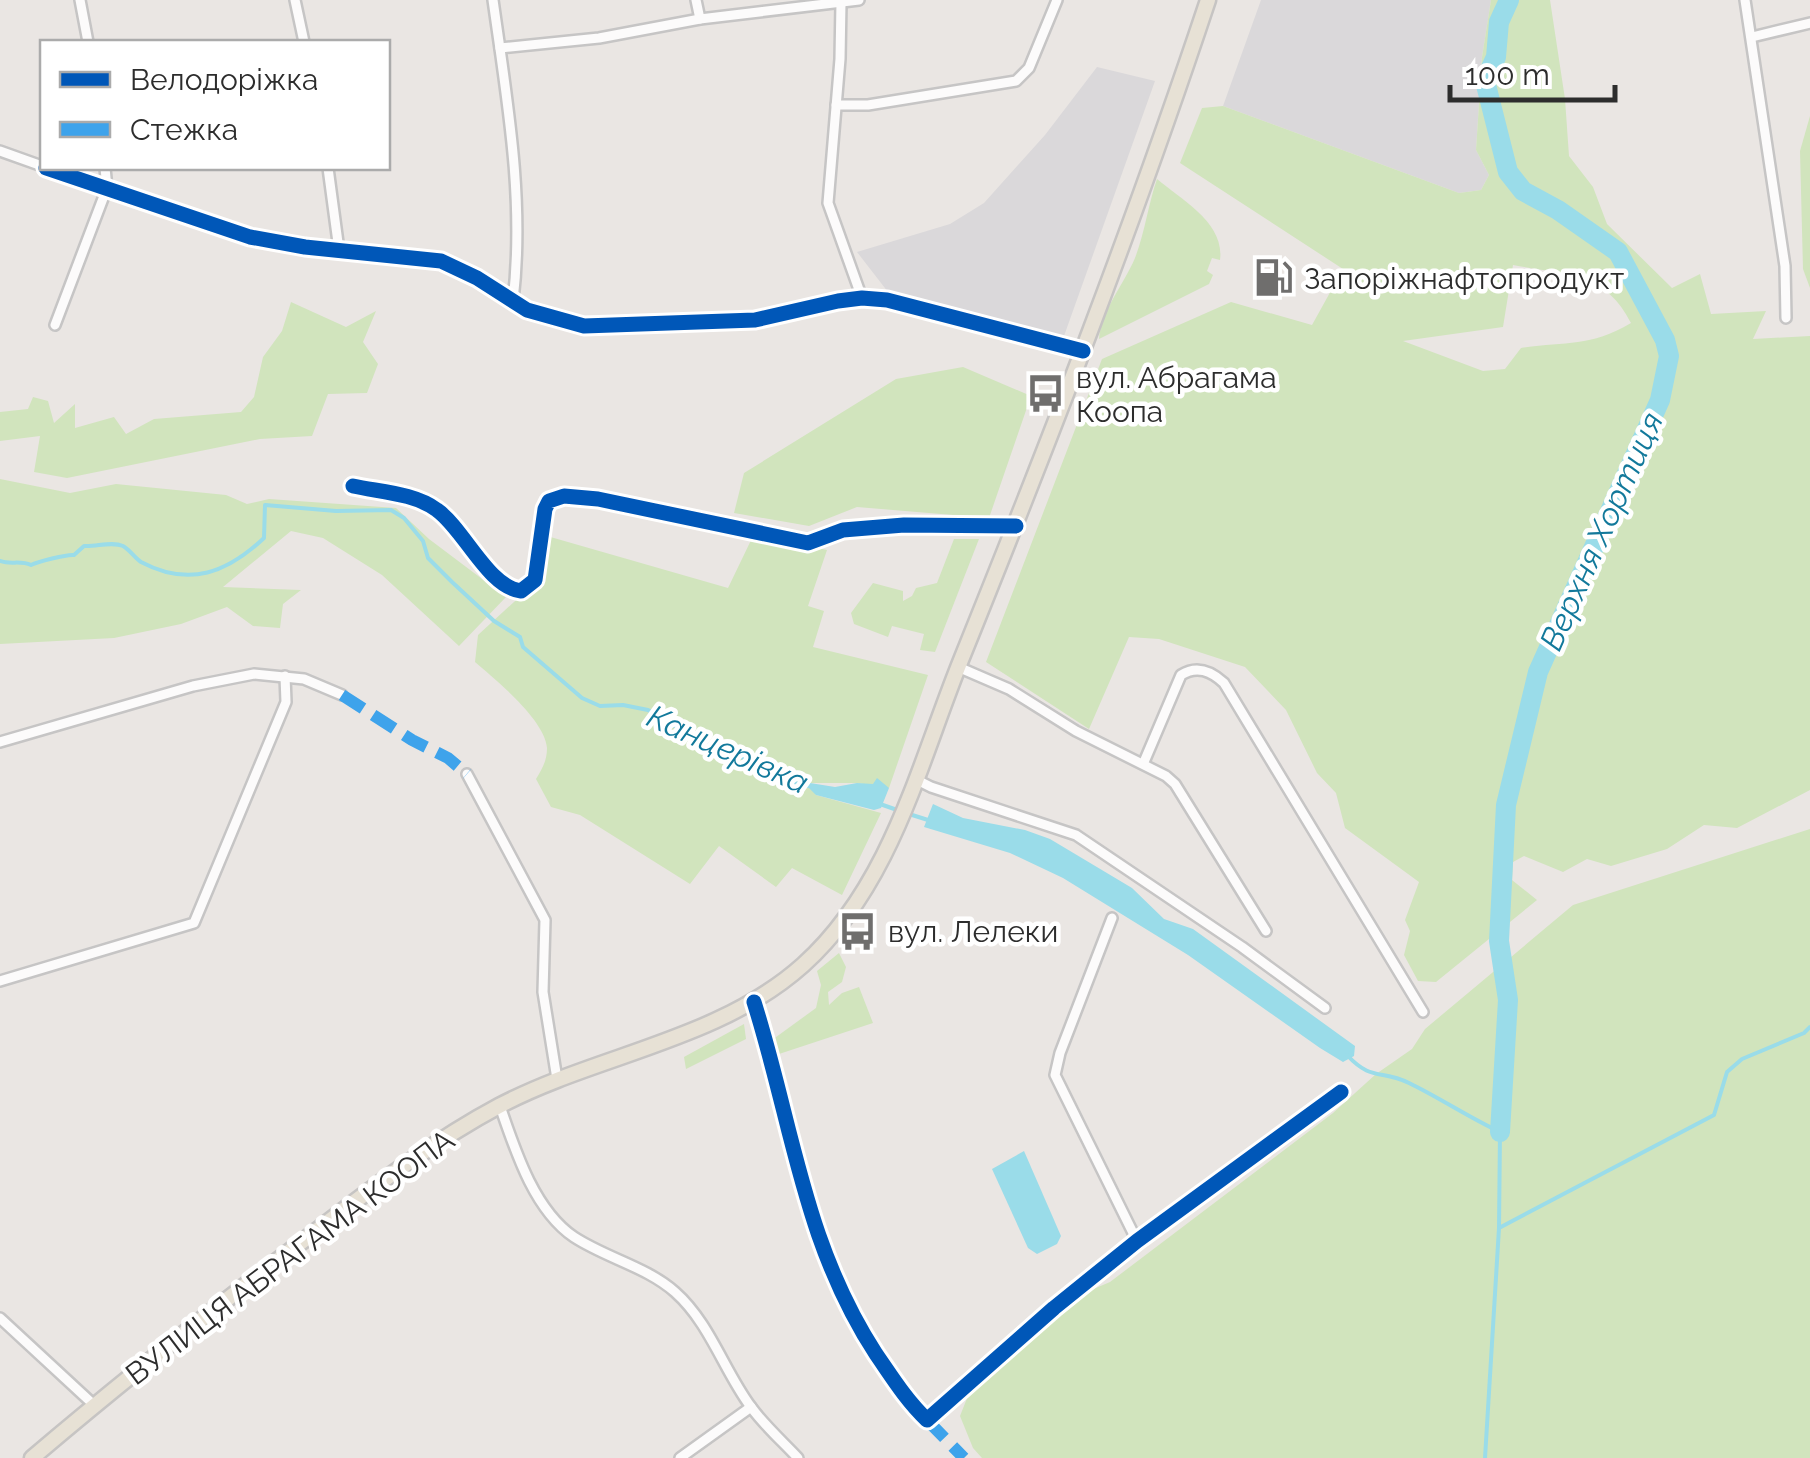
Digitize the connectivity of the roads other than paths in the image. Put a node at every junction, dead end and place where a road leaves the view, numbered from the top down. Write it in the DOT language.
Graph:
graph roads {
  1 [pos="80,0"];
  2 [pos="296,0"];
  3 [pos="492,0"];
  4 [pos="696,0"];
  5 [pos="859,0"];
  6 [pos="1057,0"];
  7 [pos="1208,0"];
  8 [pos="1745,0"];
  9 [pos="842,2"];
  10 [pos="700,19"];
  11 [pos="1810,24"];
  12 [pos="1752,37"];
  13 [pos="88,40"];
  14 [pos="304,40"];
  15 [pos="500,48"];
  16 [pos="836,104"];
  17 [pos="0,151"];
  18 [pos="40,166"];
  19 [pos="53,170"];
  20 [pos="105,170"];
  21 [pos="328,170"];
  22 [pos="107,188"];
  23 [pos="339,250"];
  24 [pos="862,298"];
  25 [pos="513,300"];
  26 [pos="1786,318"];
  27 [pos="55,325"];
  28 [pos="1082,352"];
  29 [pos="352,486"];
  30 [pos="1016,526"];
  31 [pos="958,666"];
  32 [pos="286,676"];
  33 [pos="342,695"];
  34 [pos="0,742"];
  35 [pos="1144,762"];
  36 [pos="466,774"];
  37 [pos="916,779"];
  38 [pos="1112,918"];
  39 [pos="1266,931"];
  40 [pos="0,982"];
  41 [pos="754,1002"];
  42 [pos="1325,1008"];
  43 [pos="1423,1012"];
  44 [pos="557,1080"];
  45 [pos="1341,1092"];
  46 [pos="500,1106"];
  47 [pos="1137,1242"];
  48 [pos="0,1318"];
  49 [pos="94,1405"];
  50 [pos="751,1407"];
  51 [pos="32,1458"];
  52 [pos="680,1458"];
  53 [pos="798,1458"];
  1 -- 13 [label="street"];
  2 -- 14 [label="street"];
  3 -- 15 [label="street"];
  4 -- 10 [label="street"];
  5 -- 9 [label="street"];
  6 -- 16 [label="street"];
  7 -- 28 [label="main road, ВУЛИЦЯ АБРАГАМА КООПА"];
  8 -- 12 [label="street"];
  9 -- 10 [label="street"];
  9 -- 16 [label="street"];
  10 -- 15 [label="street"];
  11 -- 12 [label="street"];
  12 -- 26 [label="street"];
  15 -- 25 [label="street"];
  16 -- 24 [label="street"];
  17 -- 18 [label="street"];
  19 -- 22 [label="street"];
  20 -- 22 [label="street"];
  21 -- 23 [label="street"];
  22 -- 23 [label="street"];
  22 -- 27 [label="street"];
  23 -- 25 [label="street"];
  24 -- 25 [label="street"];
  24 -- 28 [label="street"];
  28 -- 30 [label="main road, ВУЛИЦЯ АБРАГАМА КООПА"];
  29 -- 30 [label="street"];
  30 -- 31 [label="main road, ВУЛИЦЯ АБРАГАМА КООПА"];
  31 -- 35 [label="street"];
  31 -- 37 [label="main road, ВУЛИЦЯ АБРАГАМА КООПА"];
  32 -- 33 [label="street"];
  32 -- 34 [label="street"];
  32 -- 40 [label="street"];
  35 -- 39 [label="street"];
  35 -- 43 [label="street"];
  36 -- 44 [label="street"];
  37 -- 41 [label="main road, ВУЛИЦЯ АБРАГАМА КООПА"];
  37 -- 42 [label="street"];
  38 -- 47 [label="street"];
  41 -- 44 [label="main road, ВУЛИЦЯ АБРАГАМА КООПА"];
  41 -- 47 [label="street"];
  44 -- 46 [label="main road, ВУЛИЦЯ АБРАГАМА КООПА"];
  45 -- 47 [label="street"];
  46 -- 49 [label="main road, ВУЛИЦЯ АБРАГАМА КООПА"];
  46 -- 50 [label="street"];
  48 -- 49 [label="street"];
  49 -- 51 [label="main road, ВУЛИЦЯ АБРАГАМА КООПА"];
  50 -- 52 [label="street"];
  50 -- 53 [label="street"];
}
